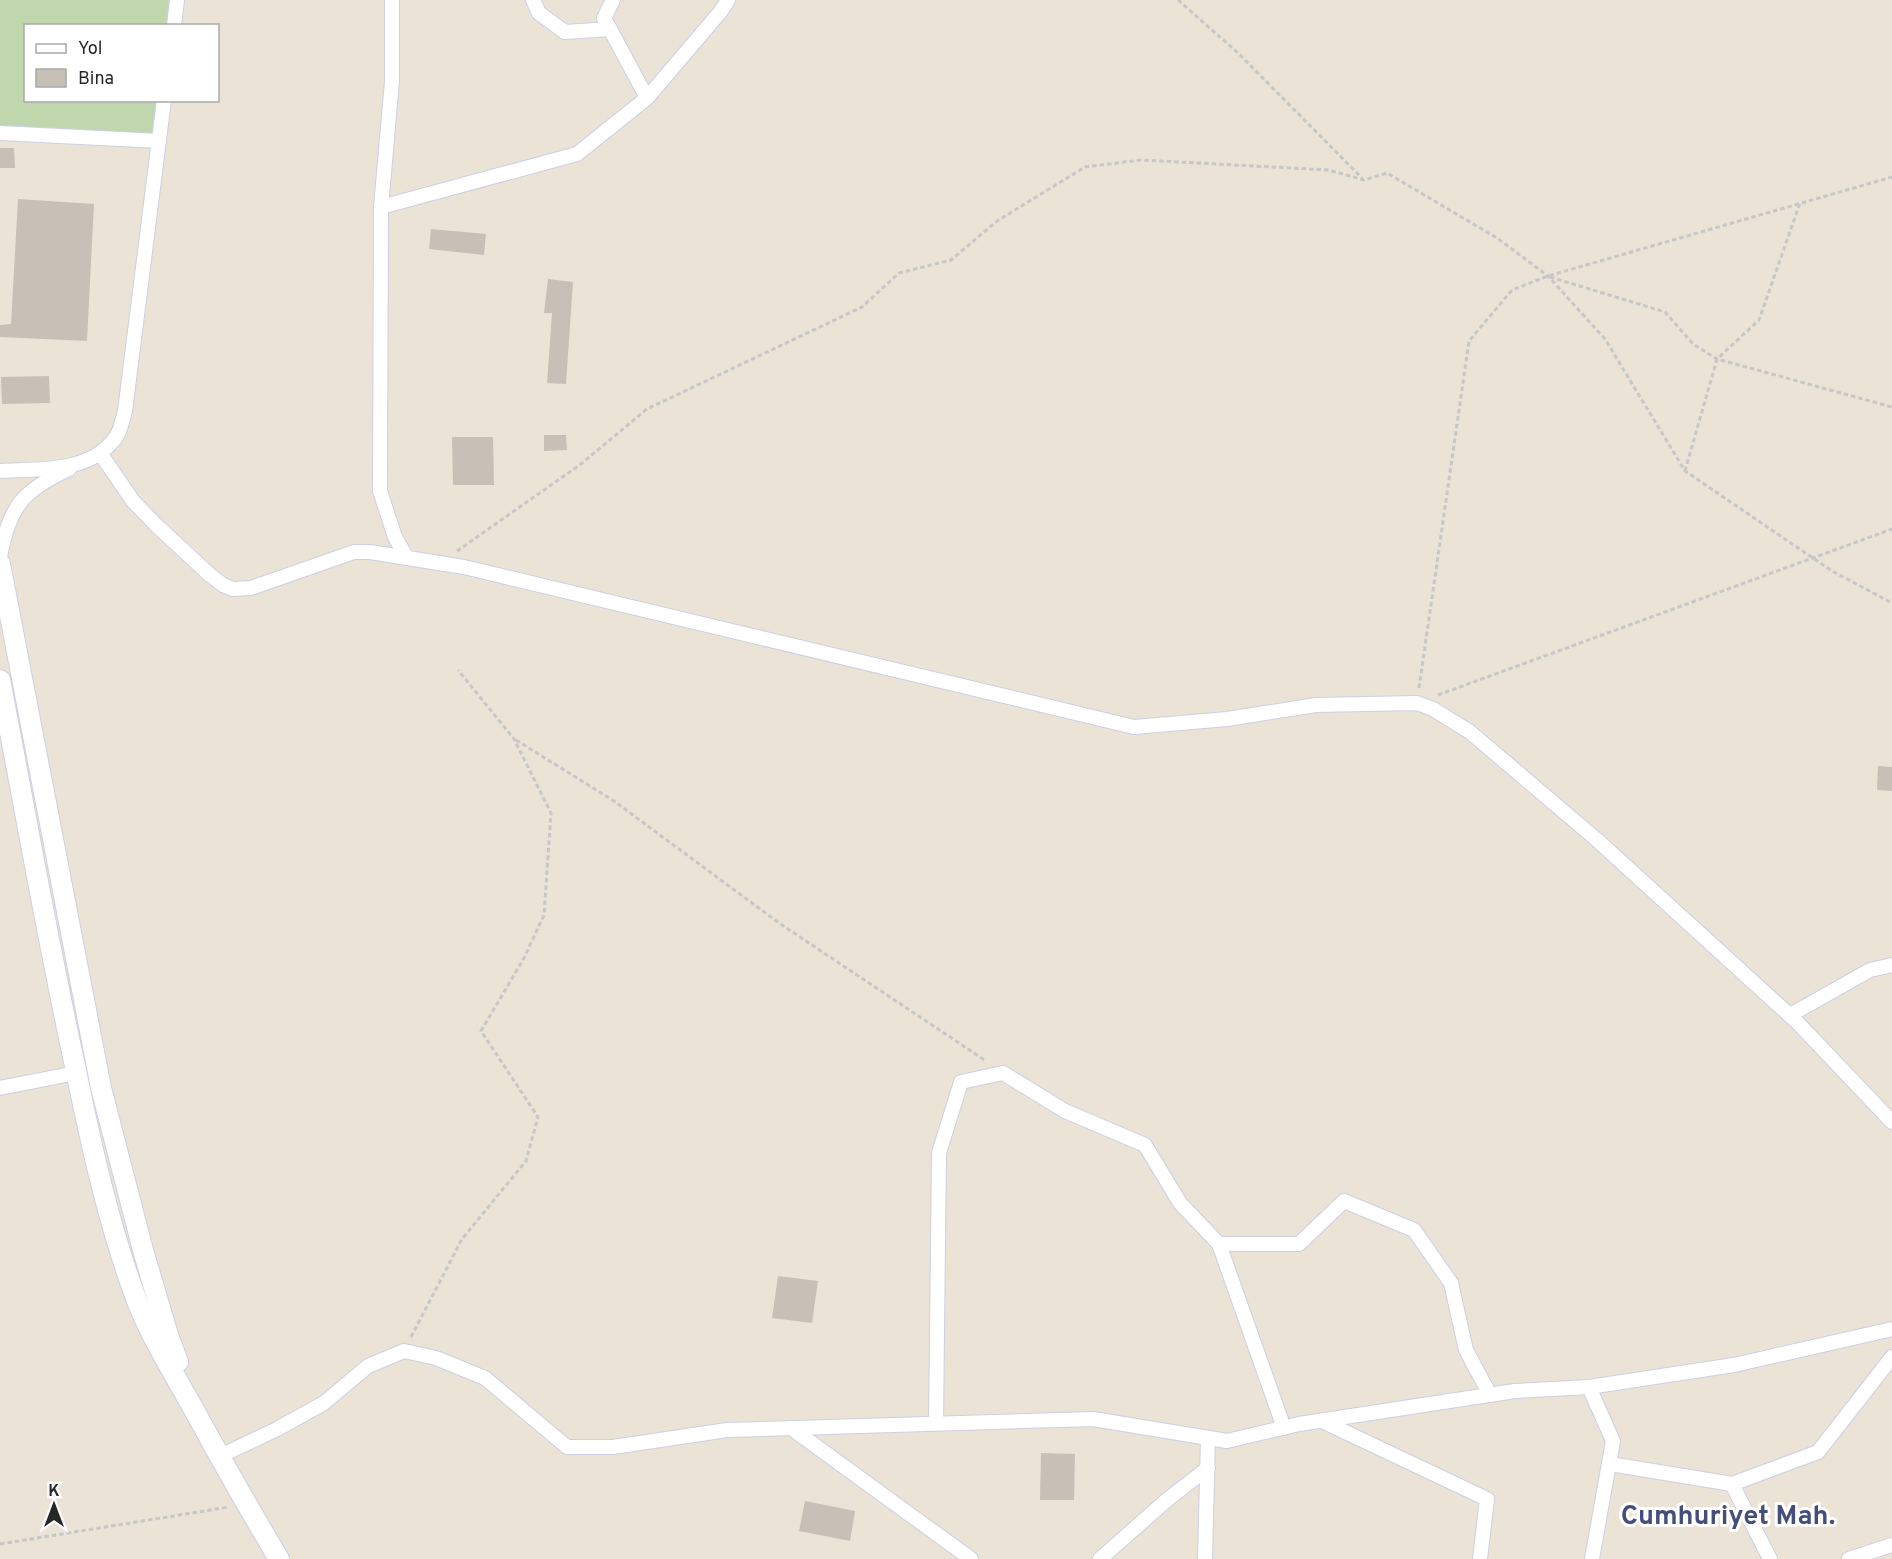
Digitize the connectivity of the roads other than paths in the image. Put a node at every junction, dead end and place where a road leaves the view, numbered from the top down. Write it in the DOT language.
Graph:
graph roads {
  1 [pos="177,0"];
  2 [pos="392,0"];
  3 [pos="533,0"];
  4 [pos="613,0"];
  5 [pos="728,0"];
  6 [pos="174,24"];
  7 [pos="610,28"];
  8 [pos="646,98"];
  9 [pos="164,102"];
  10 [pos="0,133"];
  11 [pos="159,141"];
  12 [pos="381,207"];
  13 [pos="95,456"];
  14 [pos="0,471"];
  15 [pos="0,557"];
  16 [pos="407,558"];
  17 [pos="0,564"];
  18 [pos="0,680"];
  19 [pos="1892,965"];
  20 [pos="1790,1016"];
  21 [pos="76,1073"];
  22 [pos="0,1088"];
  23 [pos="1892,1122"];
  24 [pos="1219,1244"];
  25 [pos="1892,1329"];
  26 [pos="1892,1357"];
  27 [pos="1589,1387"];
  28 [pos="1490,1395"];
  29 [pos="199,1418"];
  30 [pos="1322,1421"];
  31 [pos="936,1423"];
  32 [pos="791,1428"];
  33 [pos="1284,1428"];
  34 [pos="1208,1438"];
  35 [pos="218,1457"];
  36 [pos="1610,1464"];
  37 [pos="1208,1468"];
  38 [pos="1732,1484"];
  39 [pos="1892,1545"];
  40 [pos="279,1559"];
  41 [pos="971,1559"];
  42 [pos="1101,1559"];
  43 [pos="1205,1559"];
  44 [pos="1480,1559"];
  45 [pos="1593,1559"];
  46 [pos="1770,1559"];
  47 [pos="1849,1559"];
  1 -- 6 [label="street"];
  2 -- 12 [label="street"];
  3 -- 7 [label="street"];
  4 -- 7 [label="street"];
  5 -- 8 [label="street"];
  7 -- 8 [label="street"];
  8 -- 12 [label="street"];
  9 -- 11 [label="street"];
  10 -- 11 [label="street"];
  11 -- 13 [label="street"];
  12 -- 16 [label="street"];
  13 -- 14 [label="street"];
  13 -- 15 [label="street"];
  13 -- 16 [label="street"];
  16 -- 20 [label="street"];
  17 -- 29 [label="main road"];
  18 -- 21 [label="main road"];
  19 -- 20 [label="street"];
  20 -- 23 [label="street"];
  21 -- 22 [label="street"];
  21 -- 29 [label="main road"];
  24 -- 28 [label="street"];
  24 -- 31 [label="street"];
  24 -- 33 [label="street"];
  25 -- 27 [label="street"];
  26 -- 38 [label="street"];
  27 -- 28 [label="street"];
  27 -- 36 [label="street"];
  28 -- 30 [label="street"];
  29 -- 35 [label="main road"];
  30 -- 33 [label="street"];
  30 -- 44 [label="street"];
  31 -- 32 [label="street"];
  31 -- 34 [label="street"];
  32 -- 35 [label="street"];
  32 -- 41 [label="street"];
  33 -- 34 [label="street"];
  34 -- 37 [label="street"];
  35 -- 40 [label="main road"];
  36 -- 38 [label="street"];
  36 -- 45 [label="street"];
  37 -- 42 [label="street"];
  37 -- 43 [label="street"];
  38 -- 46 [label="street"];
  39 -- 47 [label="street"];
}
